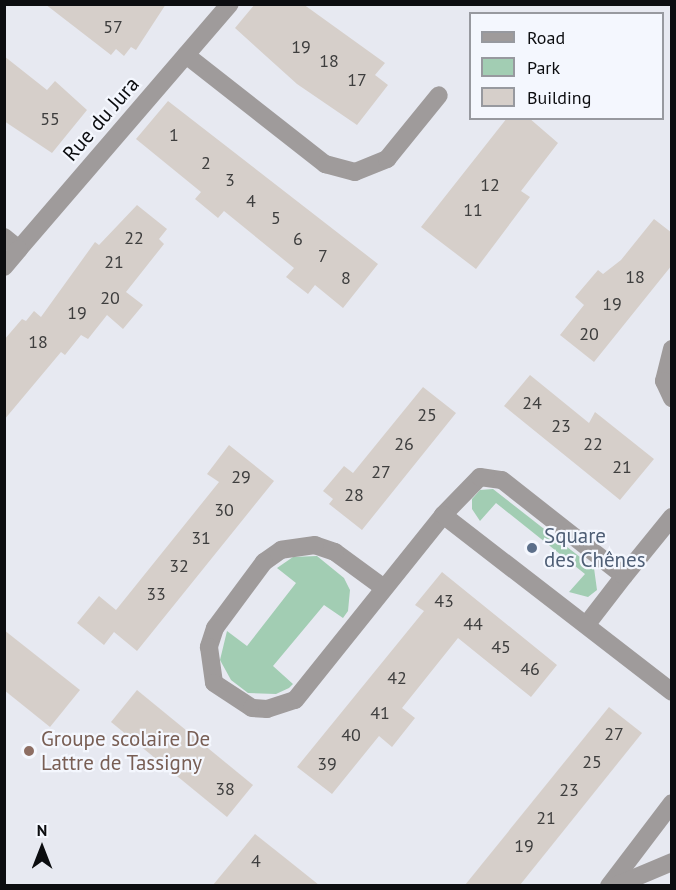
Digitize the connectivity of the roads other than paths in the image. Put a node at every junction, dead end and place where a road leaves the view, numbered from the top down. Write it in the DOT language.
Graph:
graph roads {
  1 [pos="230,4"];
  2 [pos="186,55"];
  3 [pos="439,95"];
  4 [pos="4,237"];
  5 [pos="19,249"];
  6 [pos="4,267"];
  7 [pos="672,349"];
  8 [pos="672,398"];
  9 [pos="443,515"];
  10 [pos="672,517"];
  11 [pos="624,576"];
  12 [pos="384,588"];
  13 [pos="587,624"];
  14 [pos="672,692"];
  15 [pos="672,803"];
  16 [pos="672,862"];
  17 [pos="609,885"];
  18 [pos="615,885"];
  1 -- 2 [label="street, Rue du Jura"];
  2 -- 3 [label="street"];
  2 -- 5 [label="street, Rue du Jura"];
  4 -- 5 [label="street"];
  5 -- 6 [label="street, Rue du Jura"];
  7 -- 8 [label="street"];
  9 -- 11 [label="street"];
  9 -- 12 [label="street"];
  9 -- 13 [label="street"];
  10 -- 11 [label="street"];
  11 -- 13 [label="street"];
  12 -- 12 [label="street"];
  13 -- 14 [label="street"];
  15 -- 17 [label="street"];
  16 -- 18 [label="street"];
}
